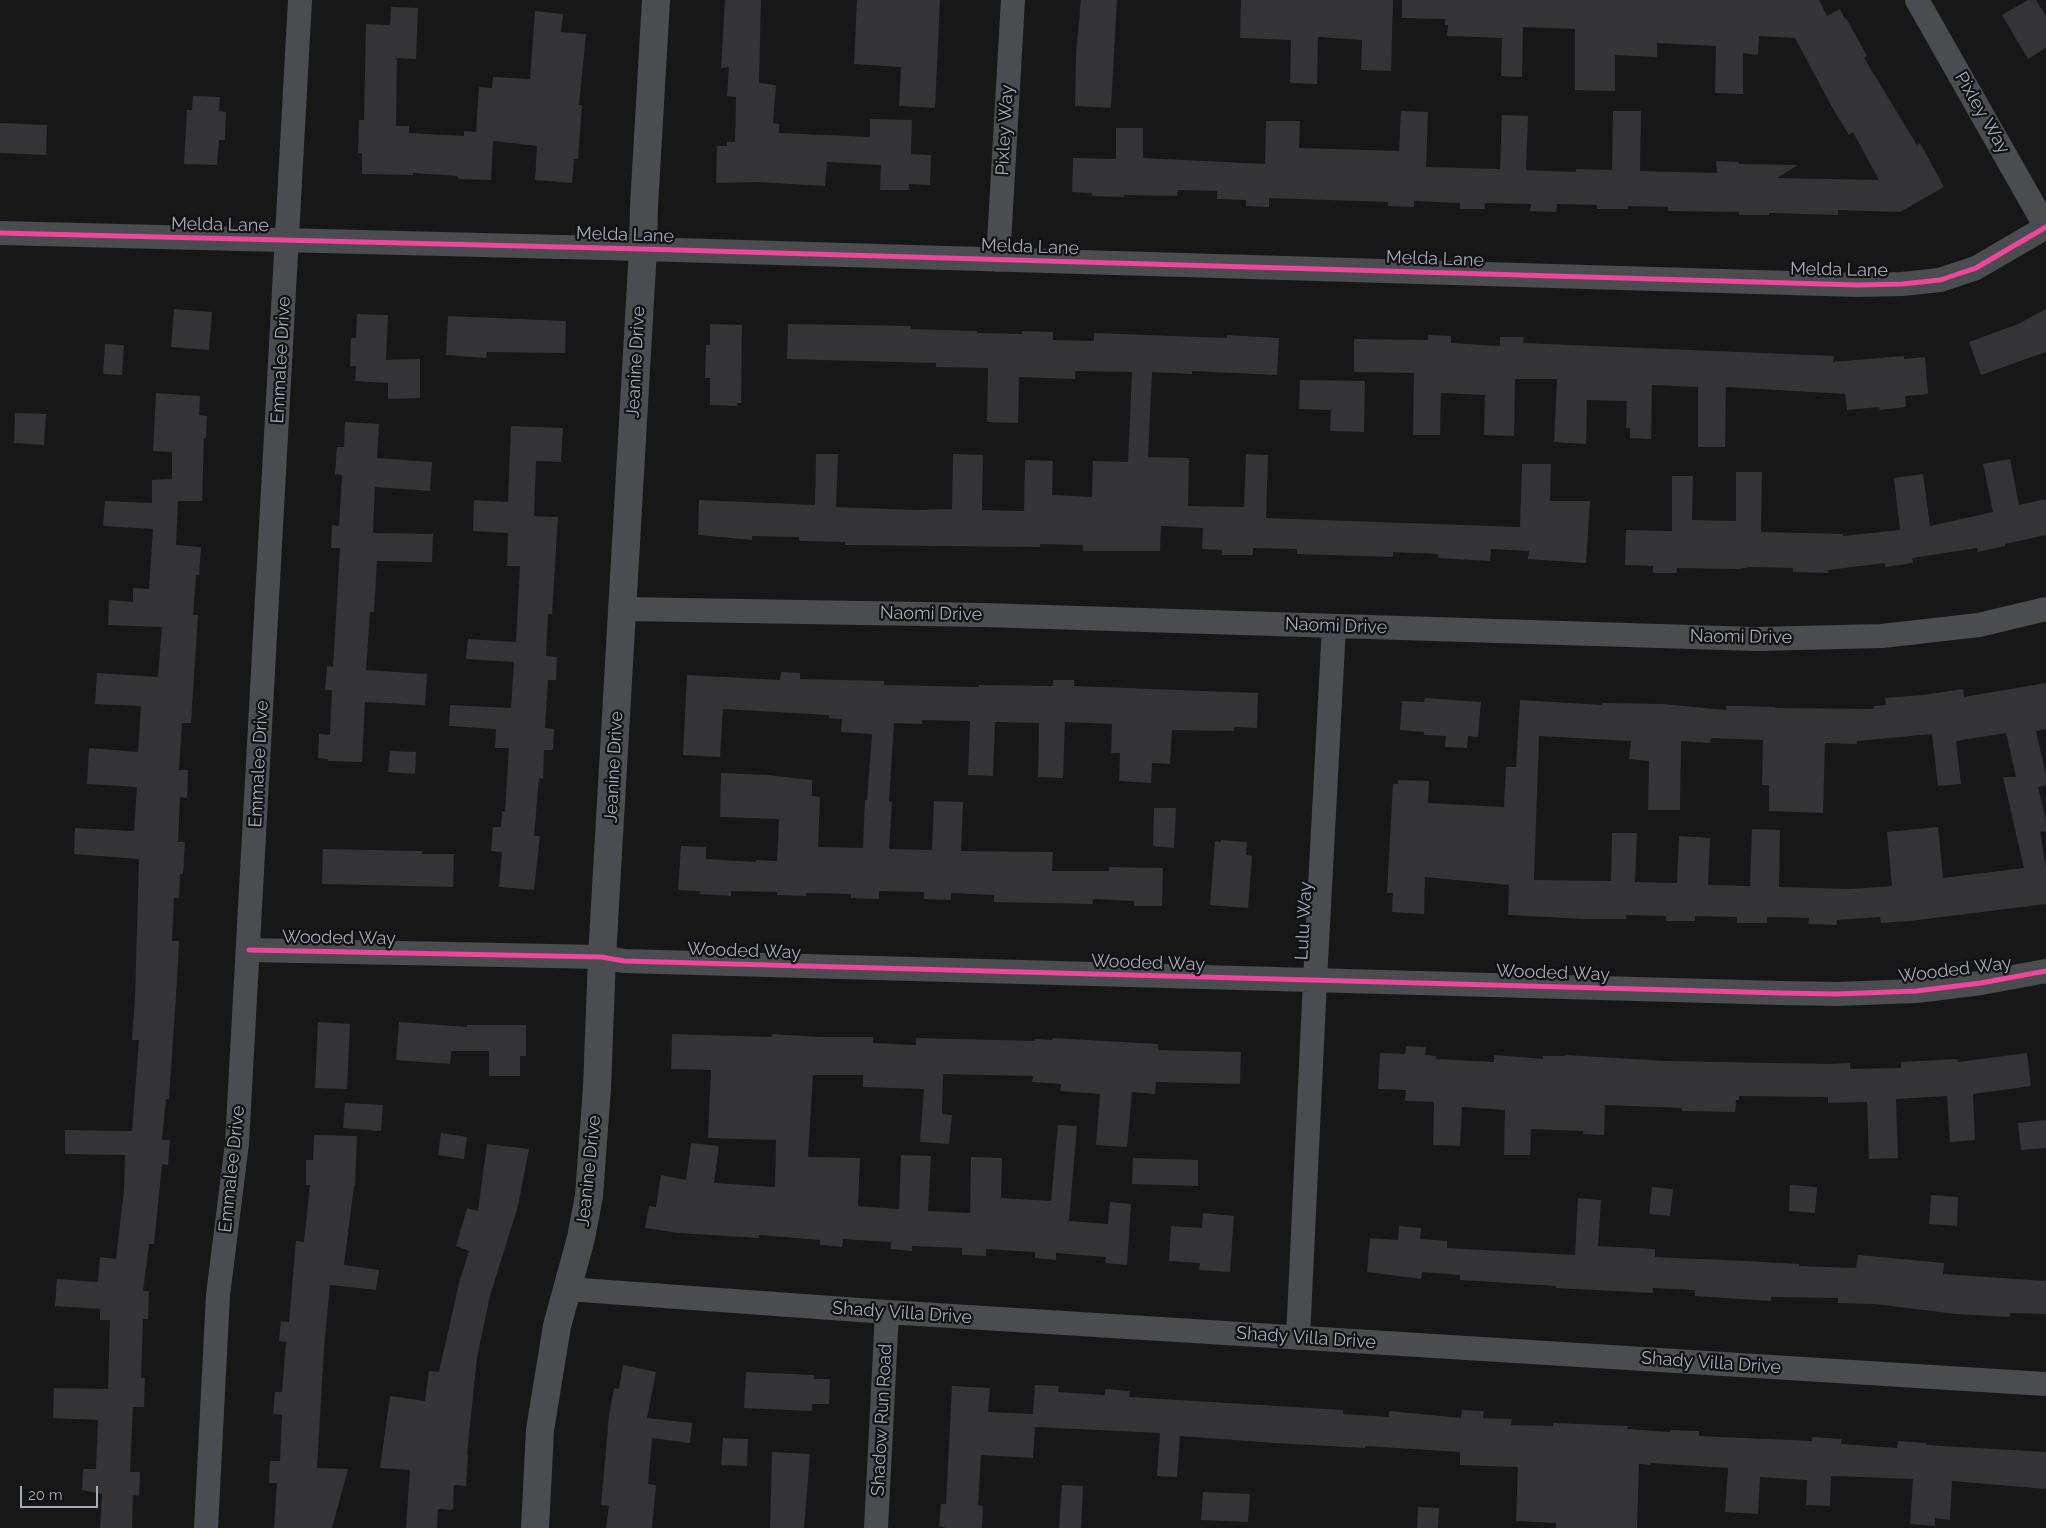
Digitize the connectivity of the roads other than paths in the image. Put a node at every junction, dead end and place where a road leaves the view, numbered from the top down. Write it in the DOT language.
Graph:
graph roads {
  1 [pos="300,0"];
  2 [pos="656,0"];
  3 [pos="1013,0"];
  4 [pos="1917,0"];
  5 [pos="2046,227"];
  6 [pos="0,233"];
  7 [pos="287,240"];
  8 [pos="643,249"];
  9 [pos="998,260"];
  10 [pos="623,609"];
  11 [pos="2046,610"];
  12 [pos="1334,626"];
  13 [pos="249,950"];
  14 [pos="602,957"];
  15 [pos="2046,971"];
  16 [pos="1314,980"];
  17 [pos="567,1289"];
  18 [pos="887,1312"];
  19 [pos="1298,1338"];
  20 [pos="2046,1384"];
  21 [pos="206,1528"];
  22 [pos="535,1528"];
  23 [pos="876,1528"];
  1 -- 7 [label="street, Emmalee Drive"];
  2 -- 8 [label="street, Jeanine Drive"];
  3 -- 9 [label="street, Pixley Way"];
  4 -- 5 [label="street, Pixley Way"];
  5 -- 9 [label="street, Melda Lane"];
  6 -- 7 [label="street, Melda Lane"];
  7 -- 8 [label="street, Melda Lane"];
  7 -- 13 [label="street, Emmalee Drive"];
  8 -- 9 [label="street, Melda Lane"];
  8 -- 10 [label="street, Jeanine Drive"];
  10 -- 12 [label="street, Naomi Drive"];
  10 -- 14 [label="street, Jeanine Drive"];
  11 -- 12 [label="street, Naomi Drive"];
  12 -- 16 [label="street, Lulu Way"];
  13 -- 14 [label="street, Wooded Way"];
  13 -- 21 [label="street, Emmalee Drive"];
  14 -- 16 [label="street, Wooded Way"];
  14 -- 17 [label="street, Jeanine Drive"];
  15 -- 16 [label="street, Wooded Way"];
  16 -- 19 [label="street, Lulu Way"];
  17 -- 18 [label="street, Shady Villa Drive"];
  17 -- 22 [label="street, Jeanine Drive"];
  18 -- 19 [label="street, Shady Villa Drive"];
  18 -- 23 [label="street, Shadow Run Road"];
  19 -- 20 [label="street, Shady Villa Drive"];
}
